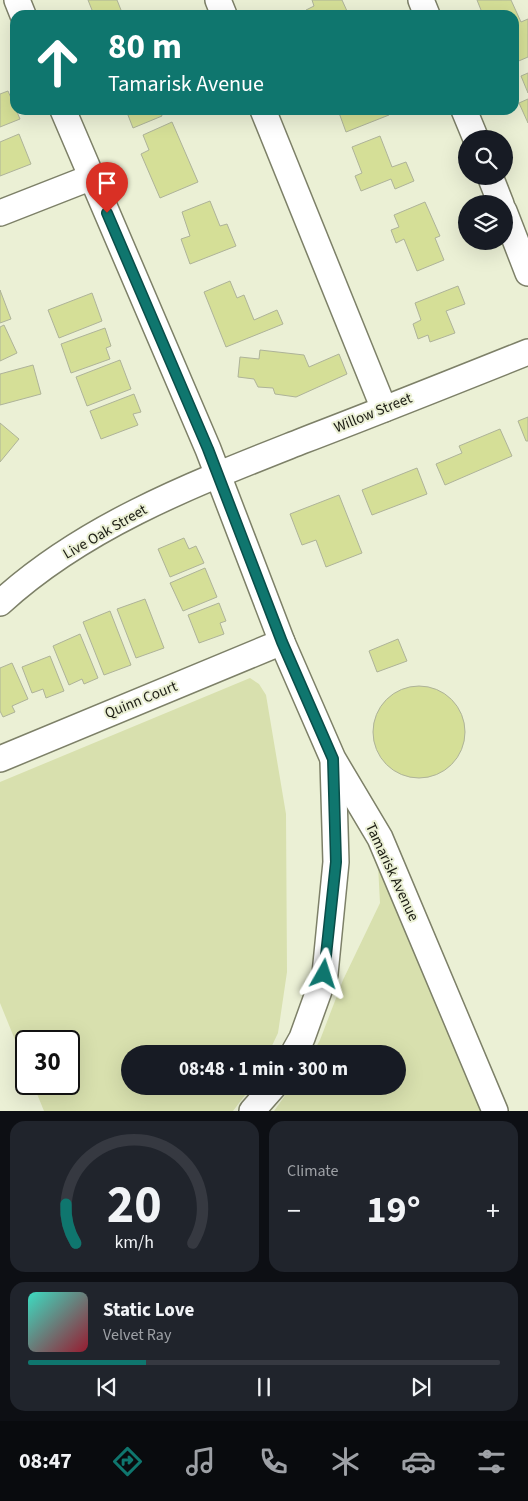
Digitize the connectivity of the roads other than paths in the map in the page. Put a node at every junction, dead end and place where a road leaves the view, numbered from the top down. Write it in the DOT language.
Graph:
graph roads {
  1 [pos="66,115"];
  2 [pos="265,115"];
  3 [pos="466,115"];
  4 [pos="472,130"];
  5 [pos="92,176"];
  6 [pos="0,213"];
  7 [pos="513,234"];
  8 [pos="528,273"];
  9 [pos="528,352"];
  10 [pos="384,409"];
  11 [pos="218,475"];
  12 [pos="0,603"];
  13 [pos="282,642"];
  14 [pos="0,758"];
  15 [pos="333,759"];
  16 [pos="298,1045"];
  17 [pos="266,1095"];
  18 [pos="252,1111"];
  19 [pos="495,1111"];
  1 -- 5 [label="street, Tamarisk Avenue"];
  2 -- 10 [label="street"];
  3 -- 4 [label="street"];
  5 -- 6 [label="street"];
  5 -- 11 [label="street, Tamarisk Avenue"];
  7 -- 8 [label="street"];
  9 -- 10 [label="street, Willow Street"];
  10 -- 11 [label="street, Willow Street"];
  11 -- 12 [label="street, Live Oak Street"];
  11 -- 13 [label="street, Tamarisk Avenue"];
  13 -- 14 [label="street, Quinn Court"];
  13 -- 15 [label="street, Tamarisk Avenue"];
  15 -- 16 [label="street"];
  15 -- 19 [label="street, Tamarisk Avenue"];
  17 -- 18 [label="street"];
}
